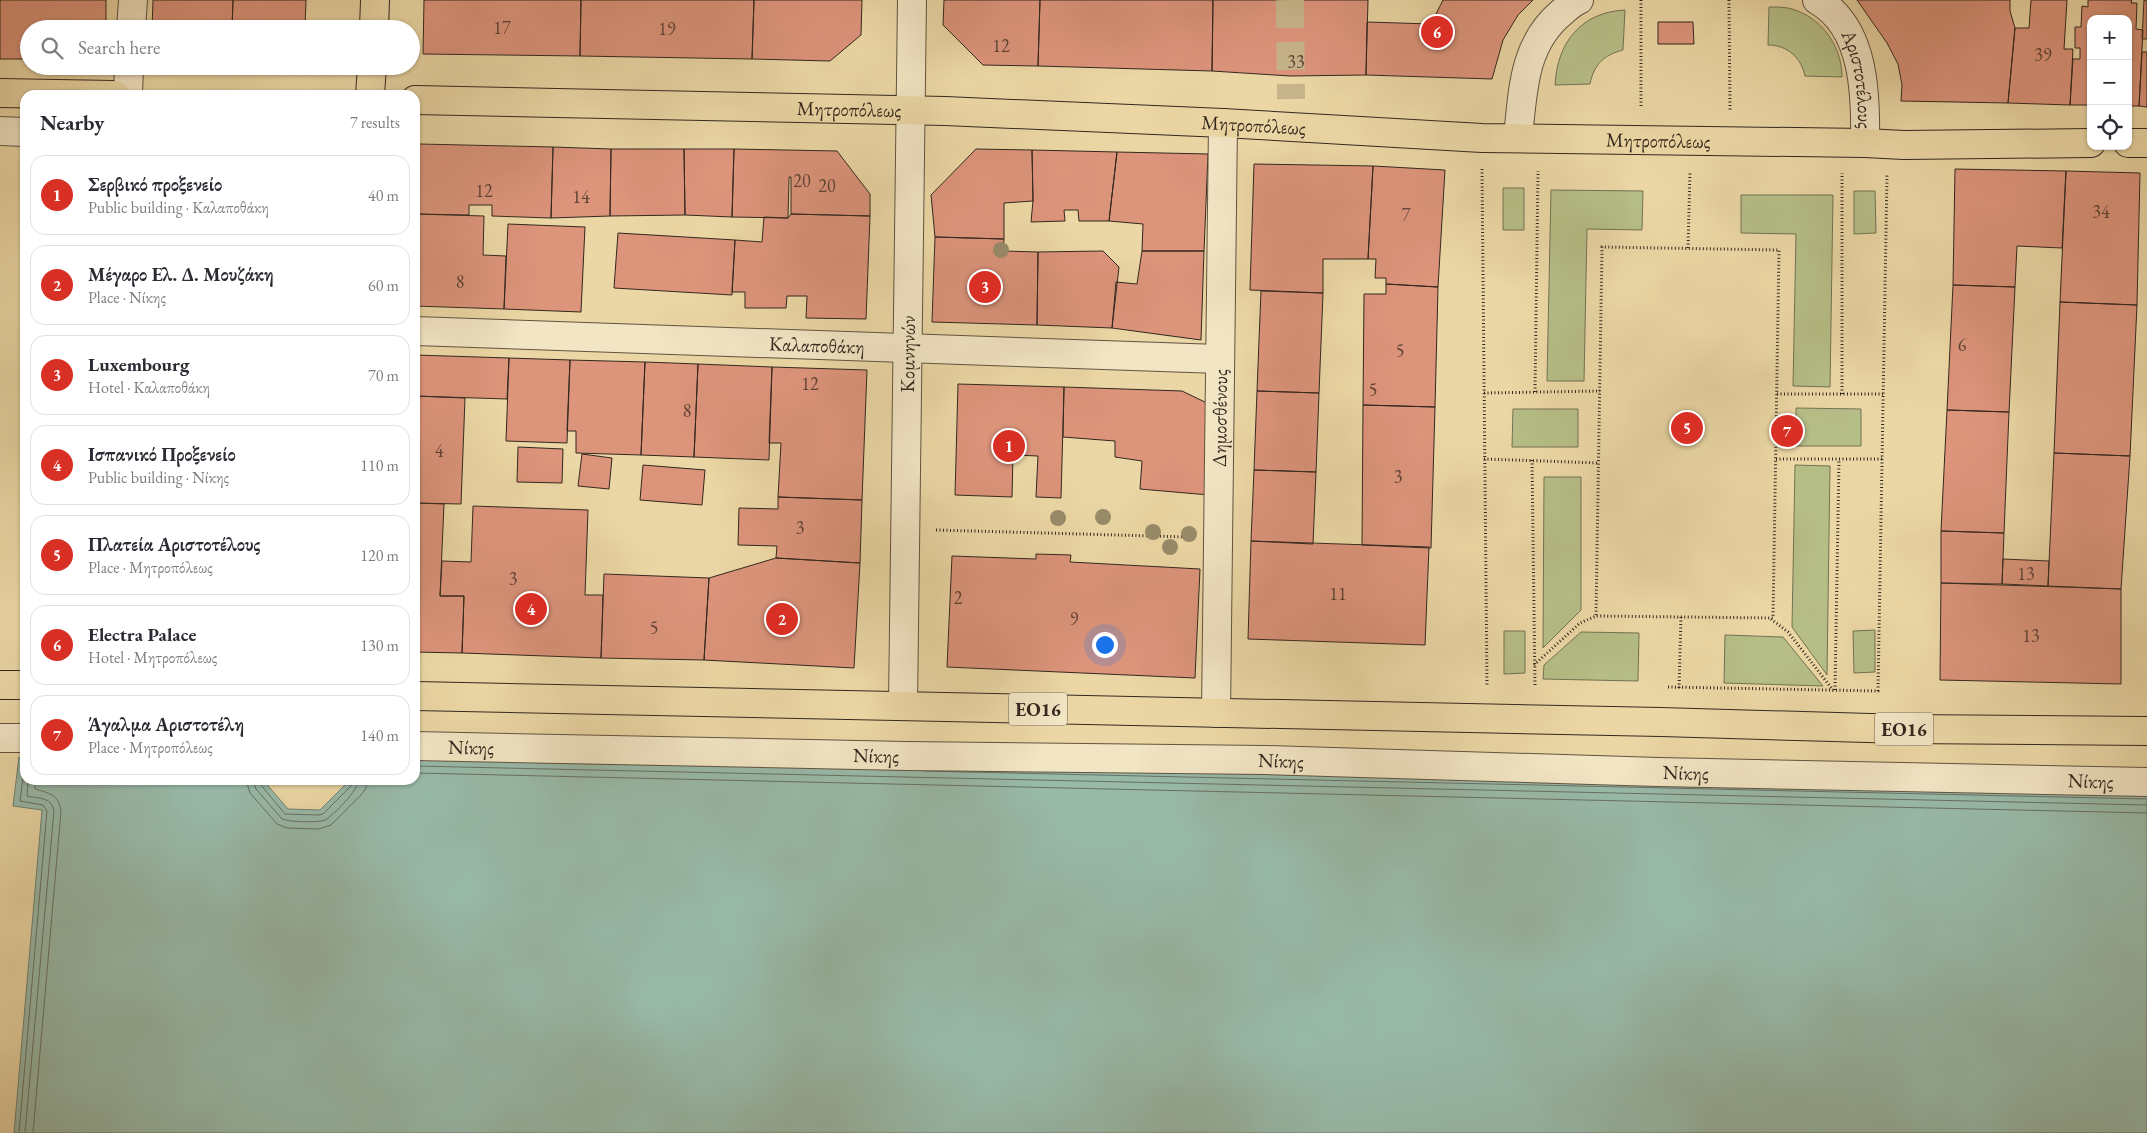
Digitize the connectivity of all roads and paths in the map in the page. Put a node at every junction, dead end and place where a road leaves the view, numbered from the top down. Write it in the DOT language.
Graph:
graph roads {
  1 [pos="132,0"];
  2 [pos="376,0"];
  3 [pos="912,0"];
  4 [pos="1579,0"];
  5 [pos="1640,0"];
  6 [pos="1729,0"];
  7 [pos="1818,0"];
  8 [pos="131,20"];
  9 [pos="375,20"];
  10 [pos="129,75"];
  11 [pos="371,75"];
  12 [pos="128,90"];
  13 [pos="370,90"];
  14 [pos="0,93"];
  15 [pos="20,93"];
  16 [pos="420,100"];
  17 [pos="1641,108"];
  18 [pos="910,110"];
  19 [pos="1730,111"];
  20 [pos="1222,123"];
  21 [pos="0,131"];
  22 [pos="20,132"];
  23 [pos="1518,137"];
  24 [pos="1865,143"];
  25 [pos="2087,143"];
  26 [pos="2132,143"];
  27 [pos="2147,143"];
  28 [pos="1690,166"];
  29 [pos="1482,168"];
  30 [pos="1538,170"];
  31 [pos="1842,170"];
  32 [pos="1887,172"];
  33 [pos="1688,248"];
  34 [pos="420,331"];
  35 [pos="908,349"];
  36 [pos="1219,360"];
  37 [pos="1600,391"];
  38 [pos="1534,392"];
  39 [pos="1484,393"];
  40 [pos="1777,394"];
  41 [pos="1842,394"];
  42 [pos="1883,394"];
  43 [pos="1484,459"];
  44 [pos="1776,459"];
  45 [pos="1882,459"];
  46 [pos="1532,460"];
  47 [pos="1839,460"];
  48 [pos="1599,463"];
  49 [pos="906,530"];
  50 [pos="1218,538"];
  51 [pos="1596,616"];
  52 [pos="1681,617"];
  53 [pos="1771,618"];
  54 [pos="1534,665"];
  55 [pos="0,685"];
  56 [pos="20,685"];
  57 [pos="1496,685"];
  58 [pos="1544,685"];
  59 [pos="1662,687"];
  60 [pos="1679,688"];
  61 [pos="1834,690"];
  62 [pos="420,696"];
  63 [pos="903,706"];
  64 [pos="1216,713"];
  65 [pos="2147,731"];
  66 [pos="0,738"];
  67 [pos="20,738"];
  68 [pos="420,746"];
  69 [pos="2147,782"];
  1 -- 8 [label="street"];
  2 -- 9 [label="main road"];
  3 -- 18 [label="street, Κομνηνών"];
  4 -- 23 [label="street"];
  5 -- 17 [label="path"];
  6 -- 19 [label="path"];
  7 -- 24 [label="street, Αριστοτέλους"];
  10 -- 12 [label="street"];
  11 -- 13 [label="main road"];
  14 -- 15 [label="main road"];
  16 -- 18 [label="main road, Μητροπόλεως"];
  18 -- 20 [label="main road, Μητροπόλεως"];
  18 -- 35 [label="street, Κομνηνών"];
  20 -- 23 [label="main road, Μητροπόλεως"];
  20 -- 36 [label="street, Δημοσθένους"];
  21 -- 22 [label="street"];
  23 -- 24 [label="main road, Μητροπόλεως"];
  24 -- 25 [label="main road, Μητροπόλεως"];
  26 -- 27 [label="main road"];
  28 -- 33 [label="path"];
  29 -- 39 [label="path"];
  30 -- 38 [label="path"];
  31 -- 41 [label="path"];
  32 -- 42 [label="path"];
  33 -- 37 [label="path"];
  33 -- 40 [label="path"];
  34 -- 35 [label="street, Καλαποθάκη"];
  35 -- 36 [label="street, Καλαποθάκη"];
  35 -- 49 [label="street, Κομνηνών"];
  36 -- 50 [label="street, Δημοσθένους"];
  37 -- 38 [label="path"];
  37 -- 48 [label="path"];
  38 -- 39 [label="path"];
  39 -- 43 [label="path"];
  40 -- 41 [label="path"];
  40 -- 44 [label="path"];
  41 -- 42 [label="path"];
  42 -- 45 [label="path"];
  43 -- 46 [label="path"];
  43 -- 57 [label="path"];
  44 -- 47 [label="path"];
  44 -- 53 [label="path"];
  45 -- 47 [label="path"];
  45 -- 61 [label="path"];
  46 -- 48 [label="path"];
  46 -- 54 [label="path"];
  47 -- 61 [label="path"];
  48 -- 51 [label="path"];
  49 -- 50 [label="path"];
  49 -- 63 [label="street, Κομνηνών"];
  50 -- 64 [label="street, Δημοσθένους"];
  51 -- 52 [label="path"];
  51 -- 54 [label="path"];
  52 -- 53 [label="path"];
  52 -- 60 [label="path"];
  53 -- 61 [label="path"];
  54 -- 58 [label="path"];
  55 -- 56 [label="main road"];
  59 -- 60 [label="path"];
  60 -- 61 [label="path"];
  62 -- 63 [label="main road, ΕΟ16"];
  63 -- 64 [label="main road, ΕΟ16"];
  64 -- 65 [label="main road, ΕΟ16"];
  66 -- 67 [label="street"];
  68 -- 69 [label="street, Νίκης"];
}
